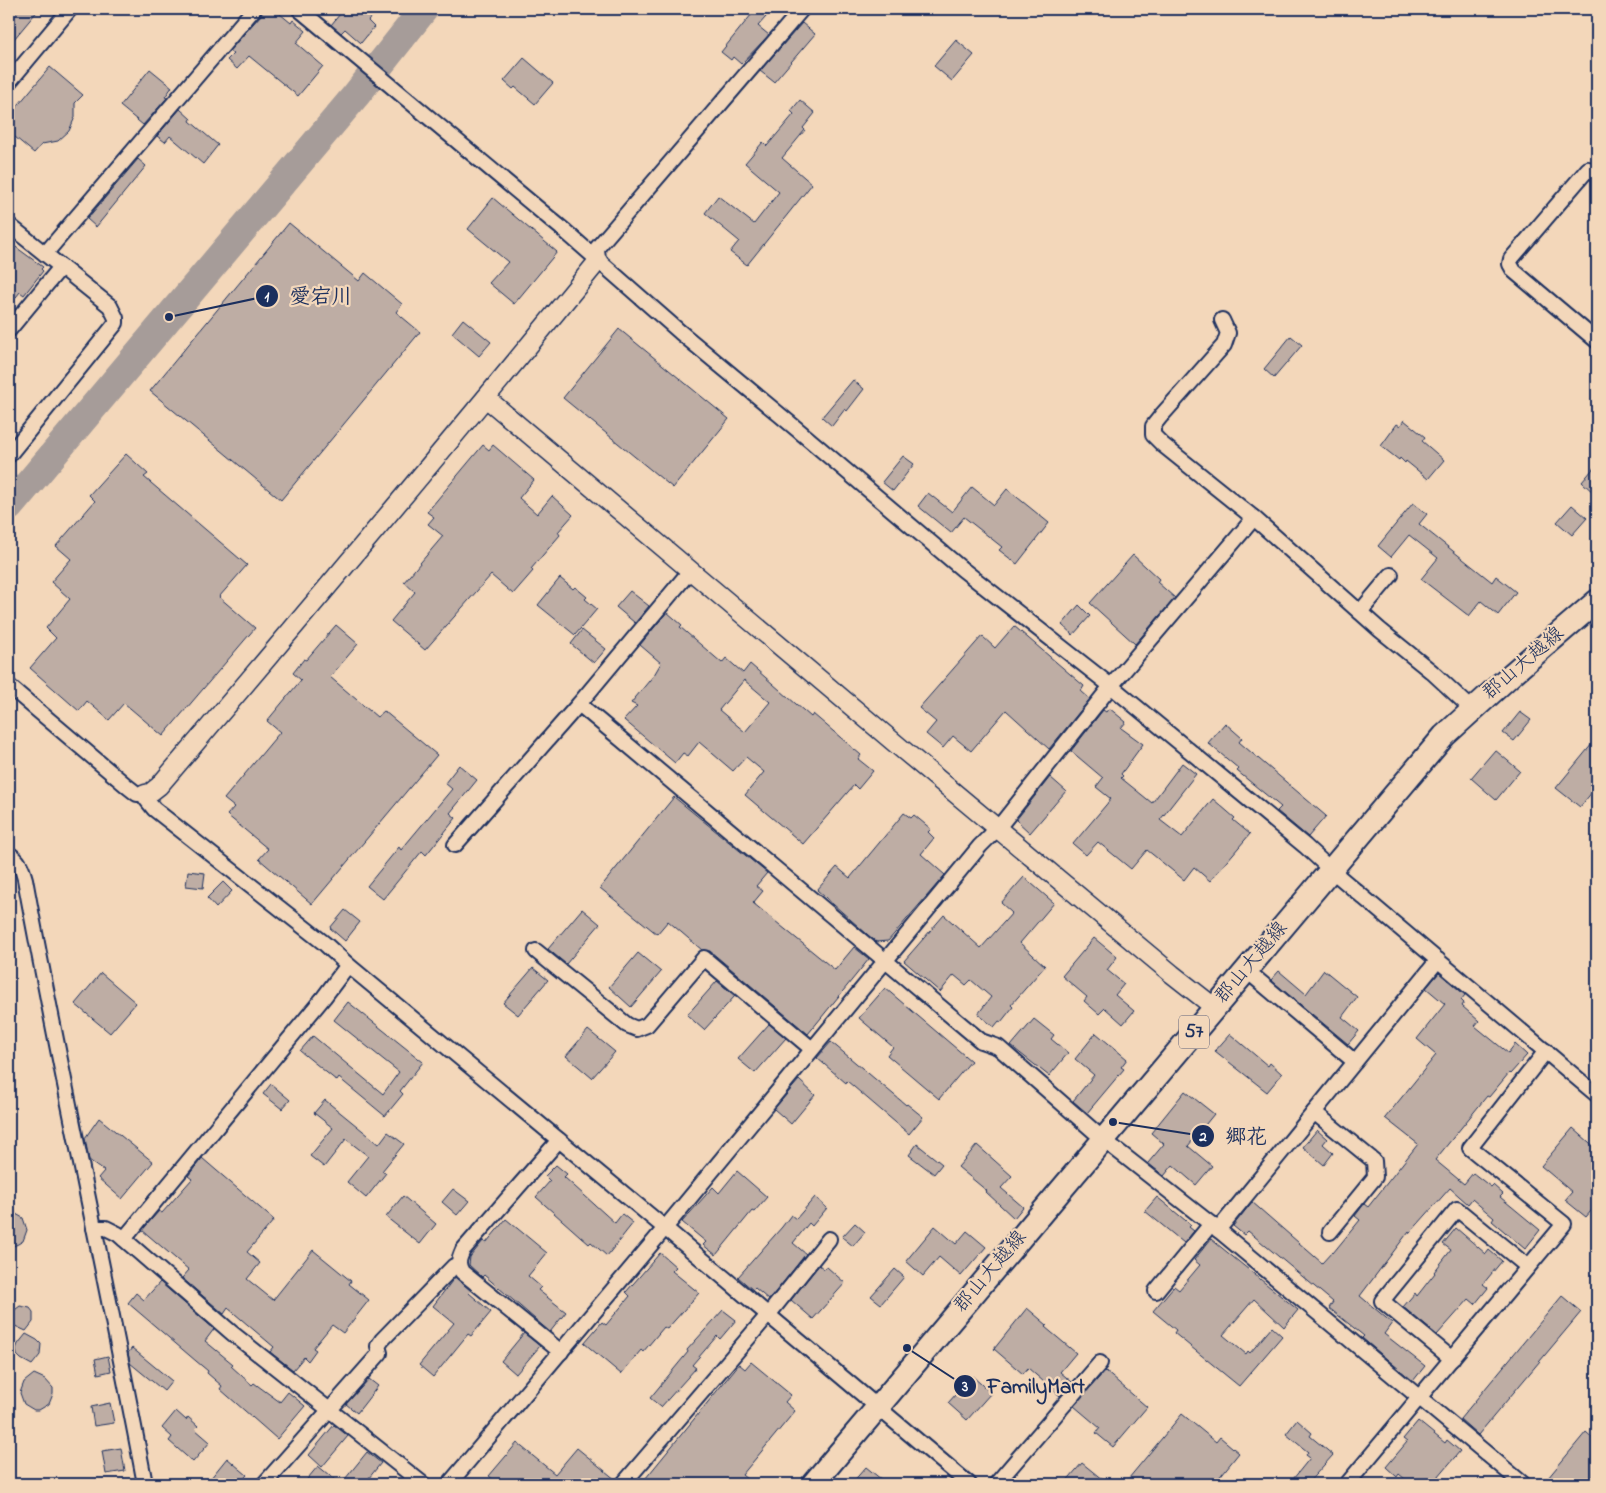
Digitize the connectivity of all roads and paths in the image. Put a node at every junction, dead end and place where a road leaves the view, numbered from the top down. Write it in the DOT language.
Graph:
graph roads {
  1 [pos="70,9"];
  2 [pos="254,9"];
  3 [pos="299,9"];
  4 [pos="802,9"];
  5 [pos="9,82"];
  6 [pos="1592,167"];
  7 [pos="9,225"];
  8 [pos="45,254"];
  9 [pos="598,261"];
  10 [pos="61,267"];
  11 [pos="1222,320"];
  12 [pos="9,330"];
  13 [pos="1597,341"];
  14 [pos="486,398"];
  15 [pos="9,455"];
  16 [pos="1254,518"];
  17 [pos="690,571"];
  18 [pos="1391,575"];
  19 [pos="1597,601"];
  20 [pos="1360,612"];
  21 [pos="9,686"];
  22 [pos="1111,686"];
  23 [pos="579,704"];
  24 [pos="1473,710"];
  25 [pos="145,794"];
  26 [pos="998,828"];
  27 [pos="455,845"];
  28 [pos="9,854"];
  29 [pos="1330,869"];
  30 [pos="536,951"];
  31 [pos="886,960"];
  32 [pos="1438,960"];
  33 [pos="348,965"];
  34 [pos="1246,970"];
  35 [pos="1214,1007"];
  36 [pos="812,1049"];
  37 [pos="1546,1051"];
  38 [pos="1355,1062"];
  39 [pos="1597,1095"];
  40 [pos="1314,1112"];
  41 [pos="559,1140"];
  42 [pos="1104,1140"];
  43 [pos="1214,1227"];
  44 [pos="94,1228"];
  45 [pos="665,1228"];
  46 [pos="1330,1232"];
  47 [pos="124,1239"];
  48 [pos="829,1239"];
  49 [pos="458,1265"];
  50 [pos="1528,1267"];
  51 [pos="1156,1291"];
  52 [pos="768,1316"];
  53 [pos="561,1352"];
  54 [pos="1452,1359"];
  55 [pos="1100,1363"];
  56 [pos="1420,1398"];
  57 [pos="877,1408"];
  58 [pos="329,1410"];
  59 [pos="145,1484"];
  60 [pos="264,1484"];
  61 [pos="423,1484"];
  62 [pos="450,1484"];
  63 [pos="623,1484"];
  64 [pos="813,1484"];
  65 [pos="969,1484"];
  66 [pos="996,1484"];
  67 [pos="1347,1484"];
  68 [pos="1523,1484"];
  1 -- 5 [label="street"];
  2 -- 8 [label="street"];
  3 -- 9 [label="street"];
  4 -- 9 [label="street"];
  6 -- 13 [label="street"];
  7 -- 8 [label="street"];
  8 -- 10 [label="street"];
  9 -- 14 [label="street"];
  9 -- 22 [label="street"];
  10 -- 12 [label="street"];
  10 -- 15 [label="street"];
  11 -- 16 [label="street"];
  14 -- 17 [label="street"];
  14 -- 25 [label="street"];
  16 -- 20 [label="street"];
  16 -- 22 [label="street"];
  17 -- 23 [label="street"];
  17 -- 26 [label="street"];
  18 -- 20 [label="street"];
  19 -- 24 [label="main road, 郡山大越線 / 57"];
  20 -- 24 [label="street"];
  21 -- 25 [label="street"];
  22 -- 26 [label="street"];
  22 -- 29 [label="street"];
  23 -- 27 [label="street"];
  23 -- 31 [label="street"];
  24 -- 29 [label="main road, 郡山大越線 / 57"];
  25 -- 33 [label="street"];
  26 -- 31 [label="street"];
  26 -- 35 [label="street"];
  28 -- 44 [label="street"];
  29 -- 32 [label="street"];
  29 -- 34 [label="main road, 郡山大越線 / 57"];
  30 -- 36 [label="street"];
  31 -- 36 [label="street"];
  31 -- 42 [label="street"];
  32 -- 37 [label="street"];
  32 -- 38 [label="street"];
  33 -- 41 [label="street"];
  33 -- 47 [label="street"];
  34 -- 35 [label="main road, 郡山大越線 / 57"];
  34 -- 38 [label="street"];
  35 -- 42 [label="main road, 郡山大越線 / 57"];
  36 -- 45 [label="street"];
  37 -- 39 [label="street"];
  37 -- 50 [label="street"];
  38 -- 40 [label="street"];
  40 -- 43 [label="street"];
  40 -- 46 [label="street"];
  41 -- 45 [label="street"];
  41 -- 49 [label="street"];
  42 -- 43 [label="street"];
  42 -- 57 [label="main road, 郡山大越線 / 57"];
  43 -- 51 [label="street"];
  43 -- 56 [label="street"];
  44 -- 47 [label="street"];
  44 -- 59 [label="street"];
  45 -- 52 [label="street"];
  45 -- 53 [label="street"];
  47 -- 58 [label="street"];
  48 -- 52 [label="street"];
  49 -- 53 [label="street"];
  49 -- 58 [label="street"];
  50 -- 54 [label="street"];
  50 -- 54 [label="street"];
  52 -- 57 [label="street"];
  52 -- 63 [label="street"];
  53 -- 62 [label="street"];
  54 -- 56 [label="street"];
  55 -- 66 [label="street"];
  56 -- 67 [label="street"];
  56 -- 68 [label="street"];
  57 -- 64 [label="main road, 郡山大越線 / 57"];
  57 -- 65 [label="street"];
  58 -- 60 [label="street"];
  58 -- 61 [label="street"];
}
